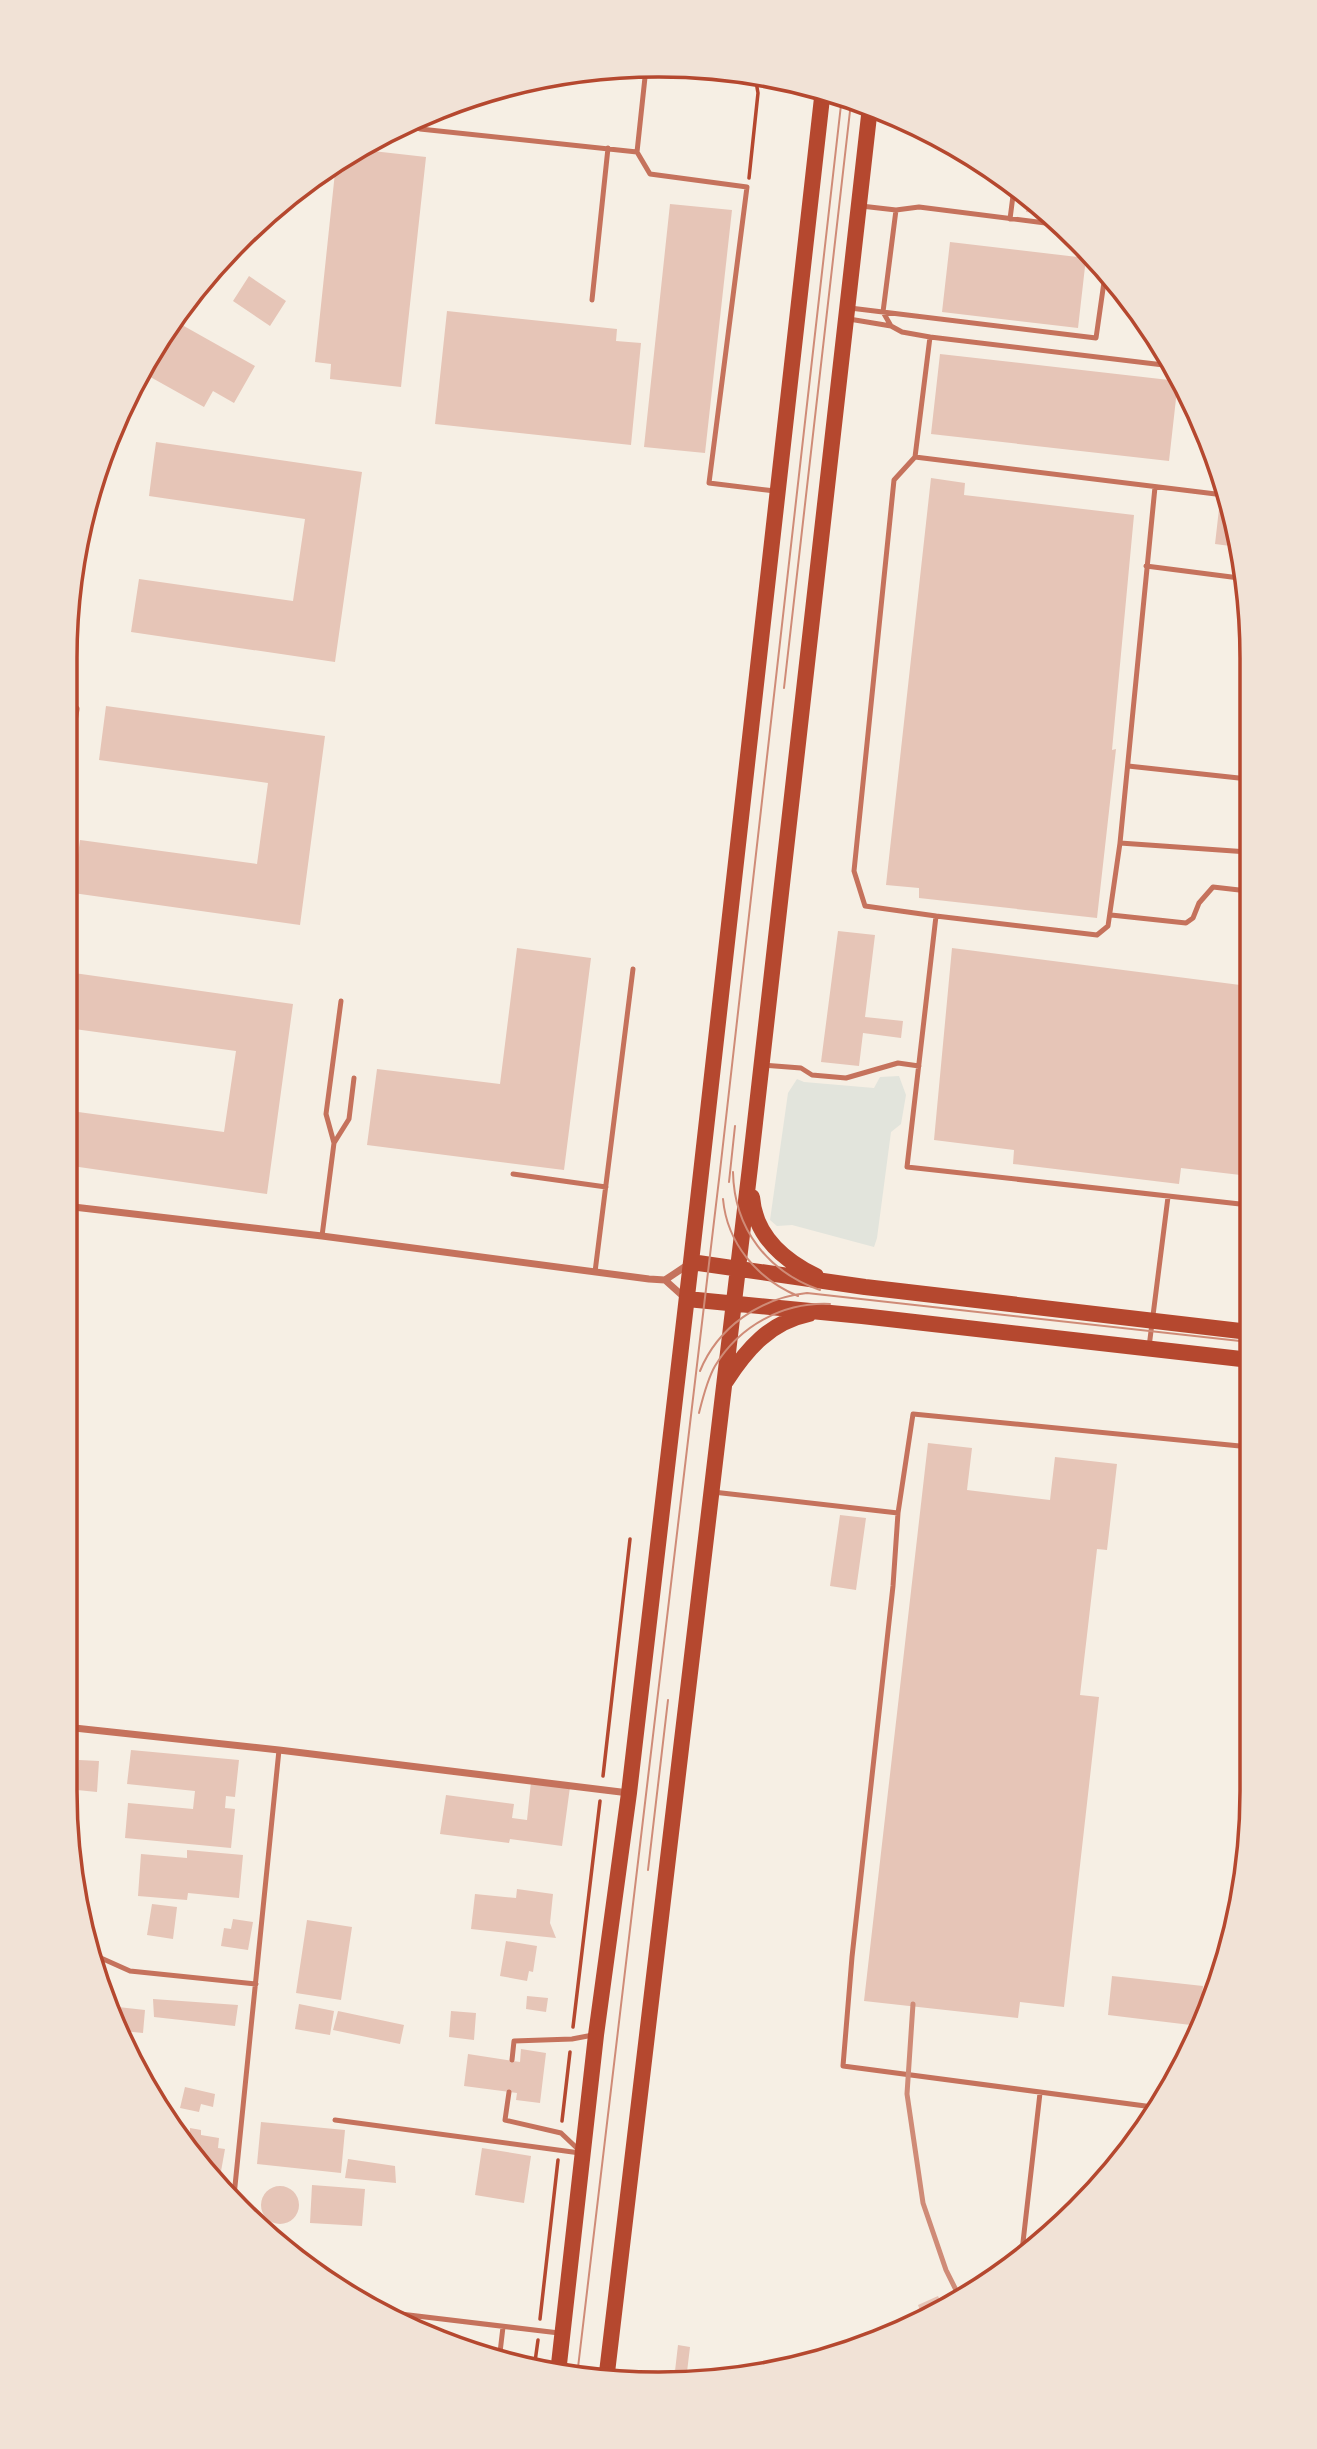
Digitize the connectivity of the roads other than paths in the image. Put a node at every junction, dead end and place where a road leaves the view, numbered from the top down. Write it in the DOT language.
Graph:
graph roads {
  1 [pos="645,77"];
  2 [pos="822,101"];
  3 [pos="869,117"];
  4 [pos="419,129"];
  5 [pos="608,148"];
  6 [pos="637,152"];
  7 [pos="1013,198"];
  8 [pos="858,205"];
  9 [pos="896,210"];
  10 [pos="1010,219"];
  11 [pos="1044,223"];
  12 [pos="1104,285"];
  13 [pos="592,300"];
  14 [pos="883,312"];
  15 [pos="845,313"];
  16 [pos="891,326"];
  17 [pos="930,337"];
  18 [pos="1160,365"];
  19 [pos="915,457"];
  20 [pos="1154,487"];
  21 [pos="777,491"];
  22 [pos="1216,494"];
  23 [pos="1146,566"];
  24 [pos="1234,577"];
  25 [pos="1128,766"];
  26 [pos="1240,778"];
  27 [pos="1120,844"];
  28 [pos="1240,852"];
  29 [pos="1240,890"];
  30 [pos="1111,915"];
  31 [pos="936,916"];
  32 [pos="633,970"];
  33 [pos="341,1001"];
  34 [pos="760,1065"];
  35 [pos="919,1066"];
  36 [pos="354,1078"];
  37 [pos="334,1143"];
  38 [pos="750,1167"];
  39 [pos="513,1174"];
  40 [pos="606,1186"];
  41 [pos="1168,1197"];
  42 [pos="1240,1204"];
  43 [pos="77,1207"];
  44 [pos="322,1236"];
  45 [pos="691,1262"];
  46 [pos="737,1269"];
  47 [pos="595,1272"];
  48 [pos="665,1280"];
  49 [pos="827,1281"];
  50 [pos="687,1299"];
  51 [pos="733,1304"];
  52 [pos="822,1312"];
  53 [pos="1152,1321"];
  54 [pos="1240,1331"];
  55 [pos="1149,1349"];
  56 [pos="1240,1359"];
  57 [pos="723,1386"];
  58 [pos="1240,1446"];
  59 [pos="710,1492"];
  60 [pos="898,1513"];
  61 [pos="77,1728"];
  62 [pos="279,1750"];
  63 [pos="629,1793"];
  64 [pos="102,1959"];
  65 [pos="256,1984"];
  66 [pos="596,2035"];
  67 [pos="512,2060"];
  68 [pos="509,2092"];
  69 [pos="1040,2093"];
  70 [pos="1147,2106"];
  71 [pos="335,2120"];
  72 [pos="583,2154"];
  73 [pos="235,2189"];
  74 [pos="1023,2243"];
  75 [pos="407,2315"];
  76 [pos="503,2327"];
  77 [pos="563,2334"];
  78 [pos="500,2350"];
  79 [pos="559,2363"];
  80 [pos="607,2370"];
  1 -- 6 [label="lane"];
  2 -- 21 [label="main road"];
  3 -- 8 [label="main road"];
  4 -- 5 [label="lane"];
  5 -- 6 [label="lane"];
  5 -- 13 [label="lane"];
  6 -- 21 [label="lane"];
  7 -- 10 [label="lane"];
  8 -- 9 [label="lane"];
  8 -- 15 [label="main road"];
  9 -- 10 [label="lane"];
  9 -- 14 [label="lane"];
  10 -- 11 [label="lane"];
  12 -- 14 [label="lane"];
  14 -- 15 [label="lane"];
  14 -- 16 [label="lane"];
  15 -- 16 [label="lane"];
  15 -- 34 [label="main road"];
  16 -- 17 [label="lane"];
  17 -- 18 [label="lane"];
  17 -- 19 [label="lane"];
  19 -- 20 [label="lane"];
  19 -- 31 [label="lane"];
  20 -- 22 [label="lane"];
  20 -- 23 [label="lane"];
  21 -- 45 [label="main road"];
  23 -- 24 [label="lane"];
  23 -- 25 [label="lane"];
  25 -- 26 [label="lane"];
  25 -- 27 [label="lane"];
  27 -- 28 [label="lane"];
  27 -- 30 [label="lane"];
  29 -- 30 [label="lane"];
  30 -- 31 [label="lane"];
  31 -- 35 [label="lane"];
  32 -- 40 [label="lane"];
  33 -- 37 [label="lane"];
  34 -- 35 [label="lane"];
  34 -- 38 [label="main road"];
  35 -- 41 [label="lane"];
  36 -- 37 [label="lane"];
  37 -- 44 [label="lane"];
  38 -- 46 [label="main road"];
  38 -- 49 [label="main road"];
  39 -- 40 [label="lane"];
  40 -- 47 [label="lane"];
  41 -- 42 [label="lane"];
  41 -- 53 [label="lane"];
  43 -- 44 [label="street"];
  44 -- 47 [label="street"];
  45 -- 46 [label="main road"];
  45 -- 48 [label="street"];
  45 -- 50 [label="main road"];
  46 -- 49 [label="main road"];
  46 -- 51 [label="main road"];
  47 -- 48 [label="street"];
  48 -- 50 [label="street"];
  49 -- 53 [label="main road"];
  50 -- 51 [label="main road"];
  50 -- 63 [label="main road"];
  51 -- 52 [label="main road"];
  51 -- 57 [label="main road"];
  52 -- 55 [label="main road"];
  52 -- 57 [label="main road"];
  53 -- 54 [label="main road"];
  53 -- 55 [label="lane"];
  55 -- 56 [label="main road"];
  57 -- 59 [label="main road"];
  58 -- 60 [label="lane"];
  59 -- 60 [label="lane"];
  59 -- 80 [label="main road"];
  60 -- 69 [label="lane"];
  61 -- 62 [label="street"];
  62 -- 63 [label="street"];
  62 -- 65 [label="lane"];
  63 -- 66 [label="main road"];
  64 -- 65 [label="lane"];
  65 -- 73 [label="lane"];
  66 -- 67 [label="lane"];
  66 -- 72 [label="main road"];
  68 -- 72 [label="lane"];
  69 -- 70 [label="lane"];
  69 -- 74 [label="lane"];
  71 -- 72 [label="lane"];
  72 -- 77 [label="main road"];
  75 -- 76 [label="lane"];
  76 -- 77 [label="lane"];
  76 -- 78 [label="lane"];
  77 -- 79 [label="main road"];
}
